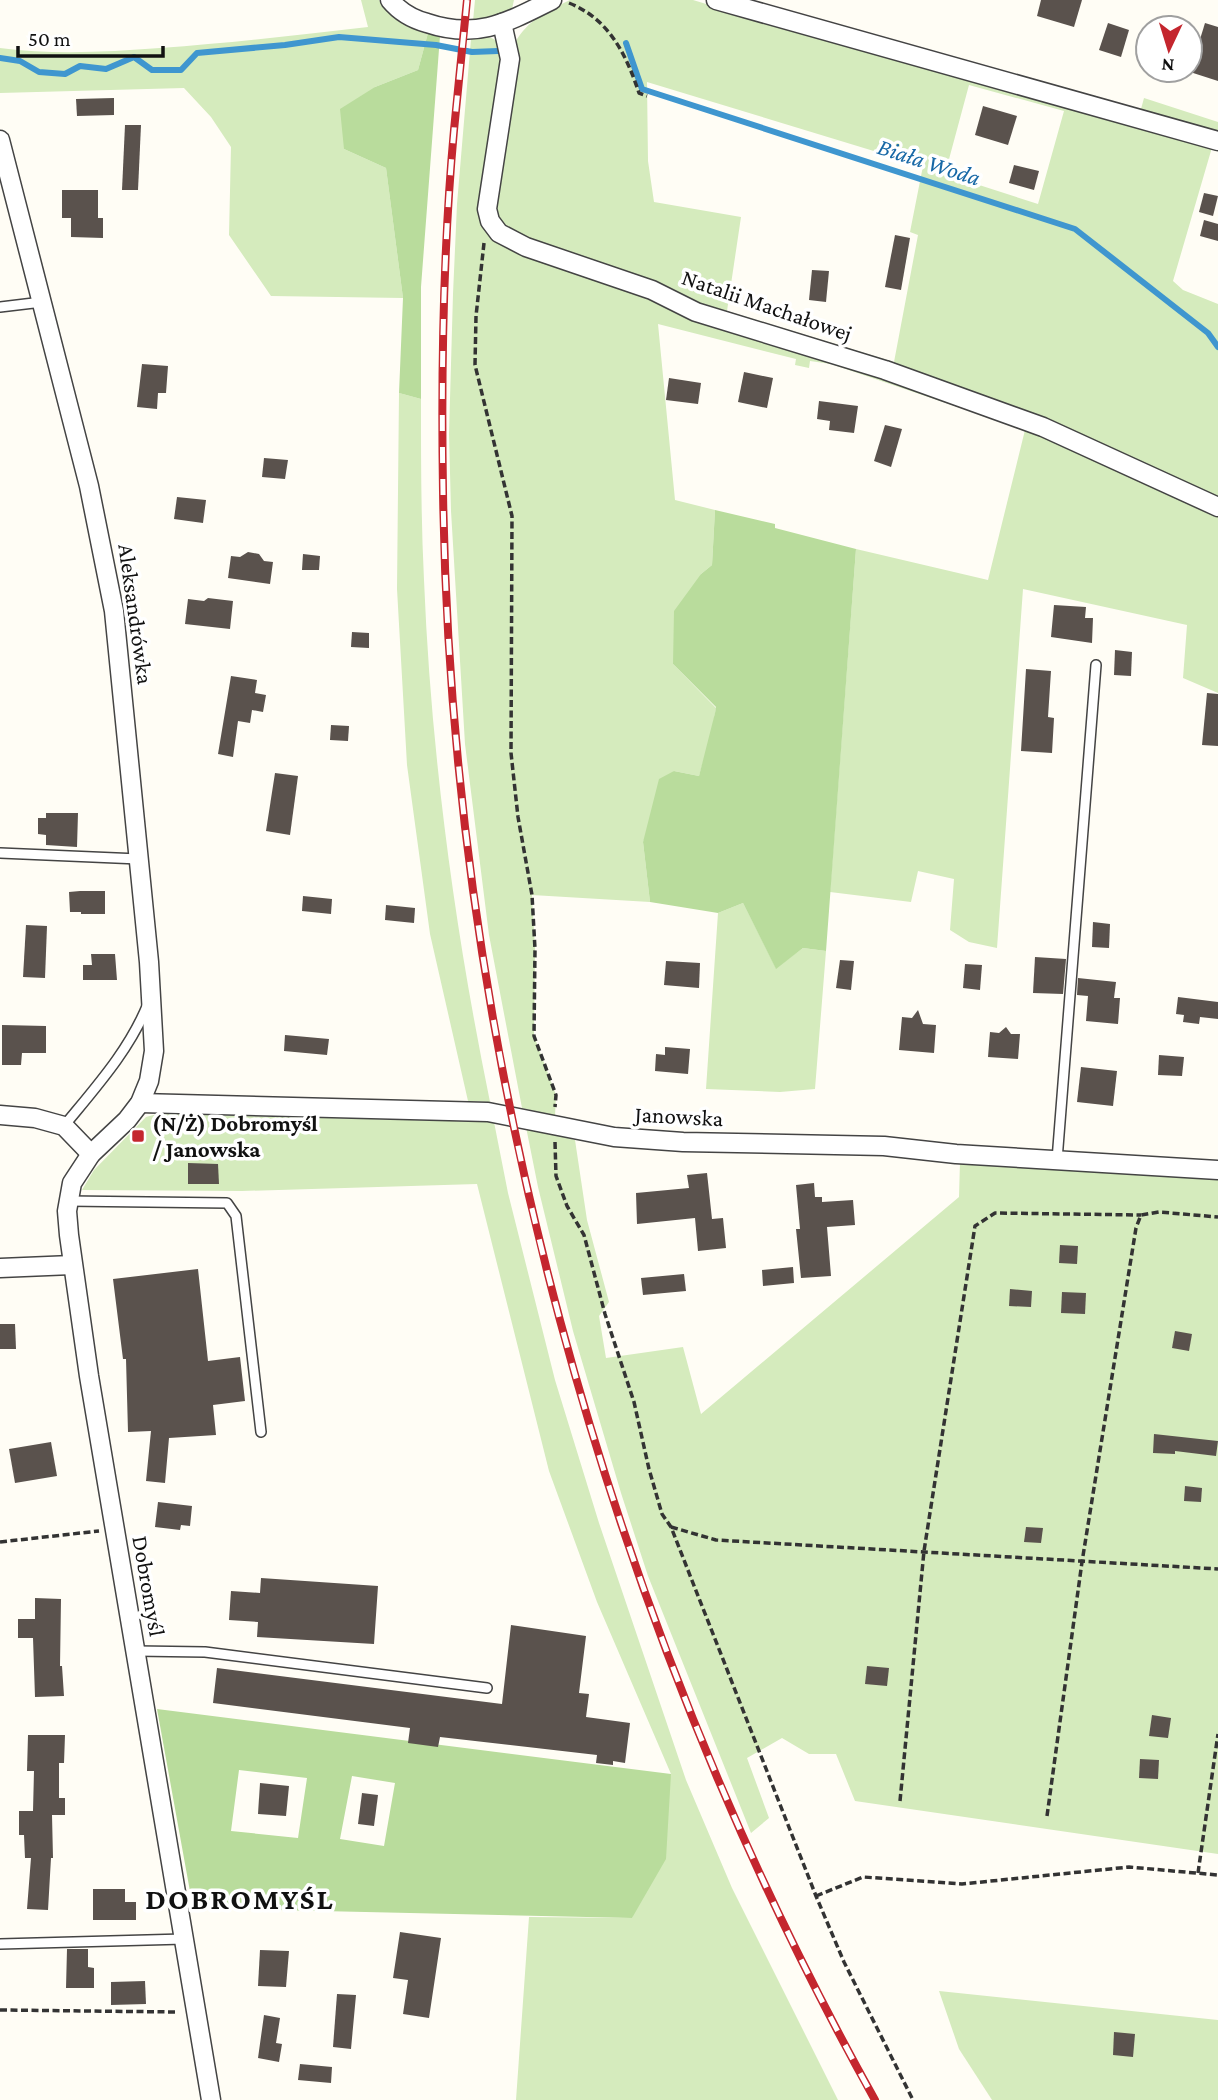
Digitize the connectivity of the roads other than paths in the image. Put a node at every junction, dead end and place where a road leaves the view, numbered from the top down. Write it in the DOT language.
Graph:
graph roads {
  1 [pos="390,0"];
  2 [pos="552,0"];
  3 [pos="716,0"];
  4 [pos="502,23"];
  5 [pos="0,140"];
  6 [pos="1218,141"];
  7 [pos="42,302"];
  8 [pos="0,307"];
  9 [pos="1218,507"];
  10 [pos="1096,665"];
  11 [pos="0,853"];
  12 [pos="139,859"];
  13 [pos="152,993"];
  14 [pos="140,1103"];
  15 [pos="0,1115"];
  16 [pos="64,1126"];
  17 [pos="91,1154"];
  18 [pos="1057,1160"];
  19 [pos="1218,1170"];
  20 [pos="68,1201"];
  21 [pos="72,1265"];
  22 [pos="0,1268"];
  23 [pos="261,1432"];
  24 [pos="136,1651"];
  25 [pos="486,1688"];
  26 [pos="184,1939"];
  27 [pos="0,1944"];
  28 [pos="211,2100"];
  1 -- 4 [label="street"];
  2 -- 4 [label="street"];
  3 -- 6 [label="street"];
  4 -- 9 [label="street, Natalii Machałowej"];
  5 -- 7 [label="street, Aleksandrówka"];
  7 -- 8 [label="lane"];
  7 -- 12 [label="street, Aleksandrówka"];
  10 -- 18 [label="lane"];
  11 -- 12 [label="lane"];
  12 -- 13 [label="street, Aleksandrówka"];
  13 -- 14 [label="street, Aleksandrówka"];
  13 -- 16 [label="lane"];
  14 -- 17 [label="street, Dobromyśl"];
  14 -- 18 [label="street, Janowska"];
  15 -- 16 [label="street"];
  16 -- 17 [label="street"];
  17 -- 20 [label="street, Dobromyśl"];
  18 -- 19 [label="street, Janowska"];
  20 -- 21 [label="street, Dobromyśl"];
  20 -- 23 [label="lane"];
  21 -- 22 [label="street"];
  21 -- 24 [label="street, Dobromyśl"];
  24 -- 25 [label="lane"];
  24 -- 26 [label="street, Dobromyśl"];
  26 -- 27 [label="lane"];
  26 -- 28 [label="street, Dobromyśl"];
}
